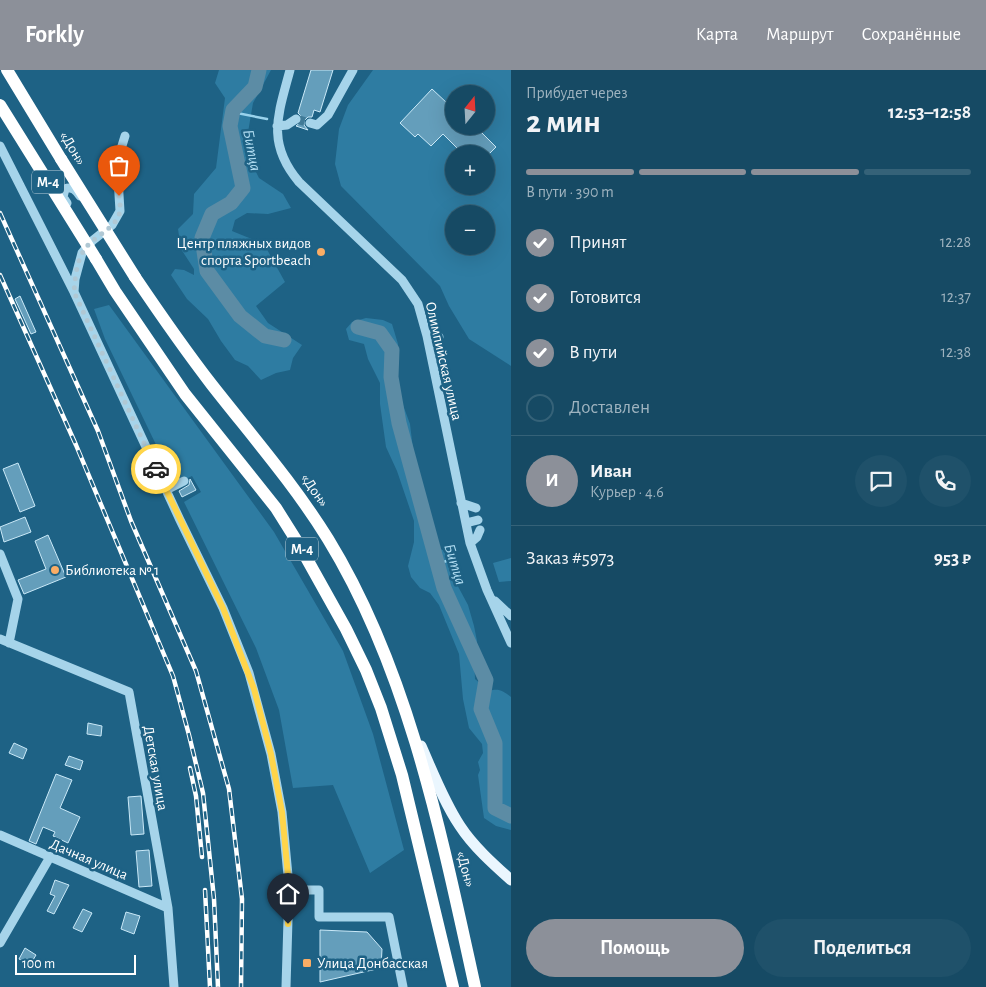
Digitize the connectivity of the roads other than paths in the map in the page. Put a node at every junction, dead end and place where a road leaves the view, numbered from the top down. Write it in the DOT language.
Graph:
graph roads {
  1 [pos="7,70"];
  2 [pos="290,70"];
  3 [pos="353,70"];
  4 [pos="0,105"];
  5 [pos="296,119"];
  6 [pos="310,123"];
  7 [pos="277,126"];
  8 [pos="125,136"];
  9 [pos="0,146"];
  10 [pos="102,232"];
  11 [pos="92,240"];
  12 [pos="74,292"];
  13 [pos="427,336"];
  14 [pos="439,337"];
  15 [pos="184,481"];
  16 [pos="166,490"];
  17 [pos="461,503"];
  18 [pos="476,508"];
  19 [pos="478,520"];
  20 [pos="466,523"];
  21 [pos="480,530"];
  22 [pos="470,544"];
  23 [pos="0,554"];
  24 [pos="489,595"];
  25 [pos="511,616"];
  26 [pos="4,641"];
  27 [pos="511,642"];
  28 [pos="403,704"];
  29 [pos="0,836"];
  30 [pos="50,858"];
  31 [pos="511,880"];
  32 [pos="289,890"];
  33 [pos="168,908"];
  34 [pos="0,943"];
  35 [pos="174,987"];
  36 [pos="286,987"];
  37 [pos="403,987"];
  38 [pos="453,987"];
  39 [pos="475,987"];
  1 -- 28 [label="highway, «Дон» / М-4, bridge"];
  2 -- 7 [label="street, Олимпийская улица"];
  3 -- 6 [label="street"];
  4 -- 38 [label="highway, М-4, bridge"];
  5 -- 7 [label="street"];
  7 -- 13 [label="street, Олимпийская улица"];
  8 -- 10 [label="street"];
  9 -- 12 [label="street"];
  10 -- 11 [label="street"];
  10 -- 11 [label="street"];
  11 -- 12 [label="street"];
  12 -- 16 [label="street"];
  13 -- 14 [label="street"];
  13 -- 17 [label="street, Олимпийская улица"];
  15 -- 16 [label="street"];
  16 -- 32 [label="street"];
  17 -- 18 [label="street"];
  17 -- 20 [label="street, Олимпийская улица"];
  19 -- 20 [label="street"];
  20 -- 22 [label="street, Олимпийская улица"];
  21 -- 22 [label="street"];
  22 -- 24 [label="street, Олимпийская улица"];
  23 -- 26 [label="street"];
  24 -- 25 [label="street"];
  24 -- 27 [label="street, Олимпийская улица"];
  26 -- 33 [label="street, Детская улица"];
  28 -- 31 [label="main road"];
  28 -- 39 [label="highway, «Дон» / М-4"];
  29 -- 30 [label="street, Дачная улица"];
  30 -- 33 [label="street, Дачная улица"];
  30 -- 34 [label="street"];
  32 -- 36 [label="street"];
  32 -- 37 [label="street"];
  33 -- 35 [label="street, Детская улица"];
}
